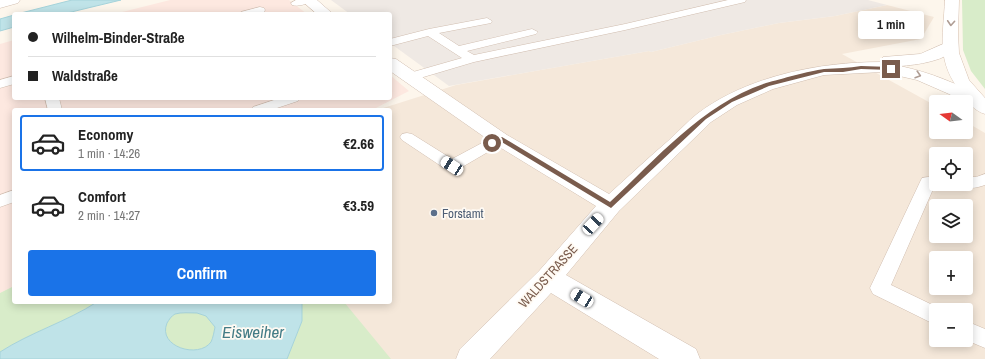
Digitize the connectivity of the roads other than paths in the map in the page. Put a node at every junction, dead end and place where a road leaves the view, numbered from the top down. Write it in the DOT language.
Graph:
graph roads {
  1 [pos="13,0"];
  2 [pos="741,0"];
  3 [pos="952,0"];
  4 [pos="304,1"];
  5 [pos="0,4"];
  6 [pos="260,10"];
  7 [pos="252,12"];
  8 [pos="323,12"];
  9 [pos="487,20"];
  10 [pos="403,26"];
  11 [pos="429,32"];
  12 [pos="532,32"];
  13 [pos="417,35"];
  14 [pos="392,42"];
  15 [pos="950,46"];
  16 [pos="457,50"];
  17 [pos="472,59"];
  18 [pos="392,65"];
  19 [pos="824,70"];
  20 [pos="410,77"];
  21 [pos="12,81"];
  22 [pos="0,84"];
  23 [pos="287,100"];
  24 [pos="981,105"];
  25 [pos="264,108"];
  26 [pos="407,137"];
  27 [pos="500,139"];
  28 [pos="985,179"];
  29 [pos="929,182"];
  30 [pos="973,182"];
  31 [pos="12,197"];
  32 [pos="0,201"];
  33 [pos="611,205"];
  34 [pos="548,278"];
  35 [pos="929,312"];
  36 [pos="973,334"];
  37 [pos="985,340"];
  38 [pos="471,359"];
  39 [pos="685,359"];
  1 -- 5 [label="street"];
  2 -- 17 [label="lane"];
  3 -- 15 [label="street, one-way"];
  4 -- 8 [label="street"];
  6 -- 7 [label="lane"];
  9 -- 11 [label="lane"];
  10 -- 13 [label="lane"];
  11 -- 13 [label="lane"];
  11 -- 16 [label="lane"];
  12 -- 16 [label="lane"];
  13 -- 14 [label="lane"];
  15 -- 19 [label="street, WALDSTRASSE"];
  15 -- 24 [label="street"];
  16 -- 17 [label="lane"];
  17 -- 20 [label="lane"];
  18 -- 20 [label="street"];
  19 -- 24 [label="street, WALDSTRASSE, one-way"];
  19 -- 33 [label="street, WALDSTRASSE"];
  20 -- 27 [label="street"];
  21 -- 22 [label="lane"];
  23 -- 25 [label="lane"];
  26 -- 27 [label="lane"];
  27 -- 33 [label="street"];
  28 -- 30 [label="lane"];
  29 -- 35 [label="lane"];
  31 -- 32 [label="lane"];
  33 -- 34 [label="street, WALDSTRASSE"];
  34 -- 38 [label="street, WALDSTRASSE"];
  34 -- 39 [label="street"];
  36 -- 37 [label="lane"];
}
